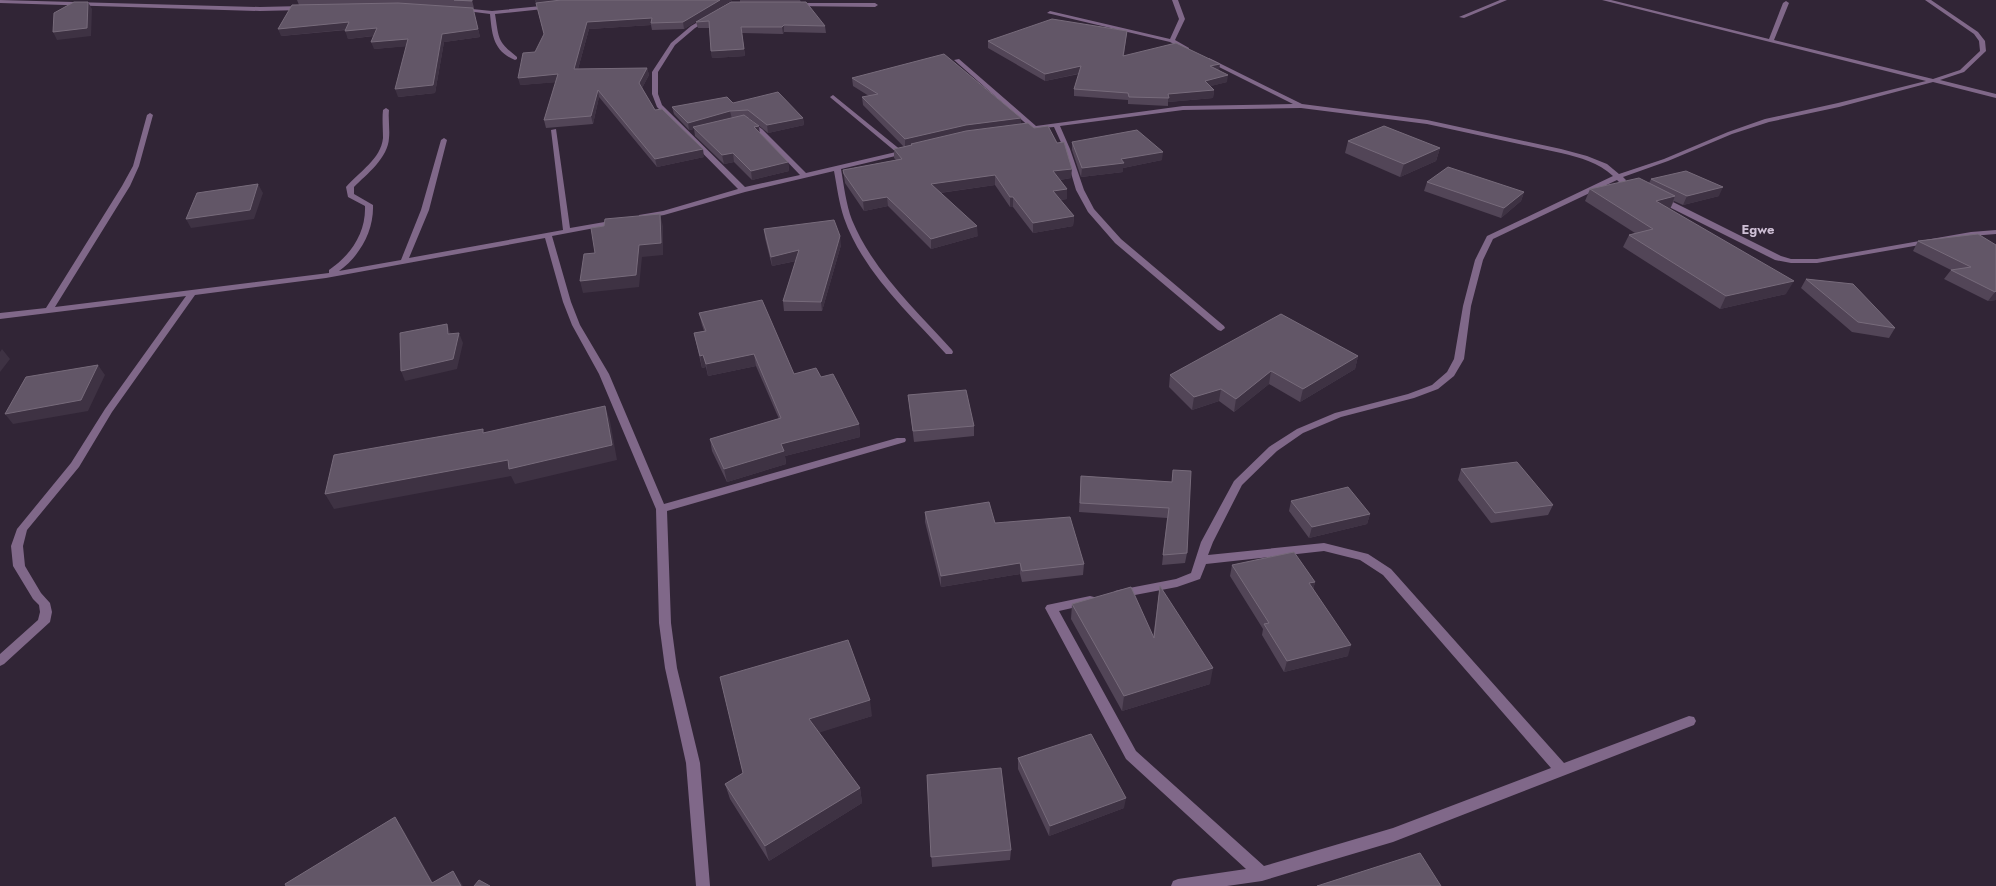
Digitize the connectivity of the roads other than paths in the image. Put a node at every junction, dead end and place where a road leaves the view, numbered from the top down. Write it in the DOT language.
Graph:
graph roads {
  1 [pos="118,0"];
  2 [pos="1175,0"];
  3 [pos="1504,0"];
  4 [pos="1606,0"];
  5 [pos="1928,0"];
  6 [pos="0,1"];
  7 [pos="1786,3"];
  8 [pos="112,4"];
  9 [pos="785,4"];
  10 [pos="875,4"];
  11 [pos="559,6"];
  12 [pos="307,8"];
  13 [pos="455,9"];
  14 [pos="492,13"];
  15 [pos="1050,13"];
  16 [pos="713,15"];
  17 [pos="1462,17"];
  18 [pos="1771,40"];
  19 [pos="1172,41"];
  20 [pos="1194,53"];
  21 [pos="1201,56"];
  22 [pos="515,58"];
  23 [pos="957,60"];
  24 [pos="1932,80"];
  25 [pos="1996,96"];
  26 [pos="833,97"];
  27 [pos="1301,106"];
  28 [pos="386,110"];
  29 [pos="150,115"];
  30 [pos="740,120"];
  31 [pos="1056,125"];
  32 [pos="1035,128"];
  33 [pos="554,130"];
  34 [pos="1022,130"];
  35 [pos="696,132"];
  36 [pos="688,134"];
  37 [pos="444,140"];
  38 [pos="916,150"];
  39 [pos="901,153"];
  40 [pos="837,169"];
  41 [pos="805,176"];
  42 [pos="1617,177"];
  43 [pos="1629,184"];
  44 [pos="743,190"];
  45 [pos="1656,197"];
  46 [pos="567,231"];
  47 [pos="1996,232"];
  48 [pos="548,234"];
  49 [pos="404,262"];
  50 [pos="326,276"];
  51 [pos="193,292"];
  52 [pos="48,310"];
  53 [pos="0,316"];
  54 [pos="1221,328"];
  55 [pos="949,352"];
  56 [pos="901,440"];
  57 [pos="660,509"];
  58 [pos="1201,560"];
  59 [pos="0,661"];
  60 [pos="1689,721"];
  61 [pos="1561,770"];
  62 [pos="1262,874"];
  63 [pos="703,886"];
  64 [pos="1178,886"];
  1 -- 8 [label="street"];
  2 -- 19 [label="street"];
  3 -- 17 [label="street"];
  4 -- 18 [label="street"];
  5 -- 24 [label="street"];
  6 -- 8 [label="street"];
  7 -- 18 [label="street"];
  8 -- 12 [label="street"];
  9 -- 10 [label="street"];
  11 -- 14 [label="street"];
  13 -- 14 [label="street"];
  14 -- 22 [label="street"];
  15 -- 19 [label="street"];
  16 -- 36 [label="street"];
  18 -- 24 [label="street"];
  19 -- 20 [label="street"];
  21 -- 27 [label="street"];
  23 -- 32 [label="street"];
  24 -- 25 [label="street"];
  24 -- 42 [label="street"];
  26 -- 39 [label="street"];
  27 -- 31 [label="street"];
  27 -- 42 [label="street"];
  28 -- 50 [label="street"];
  29 -- 52 [label="street"];
  30 -- 41 [label="street"];
  31 -- 32 [label="street"];
  31 -- 54 [label="street"];
  32 -- 34 [label="street"];
  33 -- 46 [label="street"];
  35 -- 36 [label="street"];
  36 -- 44 [label="street"];
  37 -- 49 [label="street"];
  38 -- 39 [label="street"];
  39 -- 40 [label="street"];
  40 -- 41 [label="street"];
  40 -- 55 [label="street"];
  41 -- 44 [label="street"];
  42 -- 43 [label="street"];
  42 -- 58 [label="street"];
  44 -- 46 [label="street"];
  45 -- 47 [label="street"];
  46 -- 48 [label="street"];
  48 -- 49 [label="street"];
  48 -- 57 [label="street"];
  49 -- 50 [label="street"];
  50 -- 51 [label="street"];
  51 -- 52 [label="street"];
  51 -- 59 [label="street"];
  52 -- 53 [label="street"];
  56 -- 57 [label="street"];
  57 -- 63 [label="street"];
  58 -- 61 [label="street"];
  58 -- 62 [label="street"];
  60 -- 61 [label="street"];
  61 -- 62 [label="street"];
  62 -- 64 [label="street"];
}
